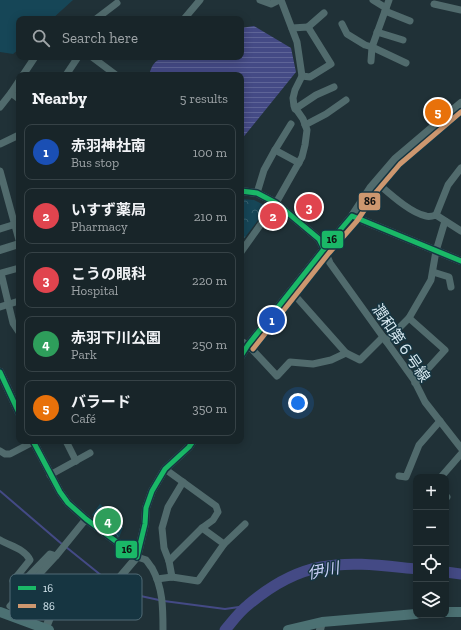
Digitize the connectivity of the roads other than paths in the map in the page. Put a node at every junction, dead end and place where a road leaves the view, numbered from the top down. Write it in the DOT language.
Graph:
graph roads {
  1 [pos="200,0"];
  2 [pos="260,0"];
  3 [pos="280,0"];
  4 [pos="373,0"];
  5 [pos="389,0"];
  6 [pos="117,3"];
  7 [pos="434,4"];
  8 [pos="385,10"];
  9 [pos="461,10"];
  10 [pos="324,13"];
  11 [pos="105,16"];
  12 [pos="187,16"];
  13 [pos="410,21"];
  14 [pos="342,24"];
  15 [pos="308,27"];
  16 [pos="292,28"];
  17 [pos="377,32"];
  18 [pos="403,40"];
  19 [pos="372,47"];
  20 [pos="34,60"];
  21 [pos="76,60"];
  22 [pos="95,60"];
  23 [pos="371,60"];
  24 [pos="406,62"];
  25 [pos="25,72"];
  26 [pos="68,72"];
  27 [pos="106,72"];
  28 [pos="302,76"];
  29 [pos="16,86"];
  30 [pos="334,88"];
  31 [pos="11,93"];
  32 [pos="16,97"];
  33 [pos="346,100"];
  34 [pos="461,102"];
  35 [pos="0,107"];
  36 [pos="295,109"];
  37 [pos="291,124"];
  38 [pos="305,125"];
  39 [pos="16,136"];
  40 [pos="0,144"];
  41 [pos="275,150"];
  42 [pos="299,163"];
  43 [pos="461,168"];
  44 [pos="0,171"];
  45 [pos="376,182"];
  46 [pos="244,191"];
  47 [pos="257,193"];
  48 [pos="276,204"];
  49 [pos="436,215"];
  50 [pos="352,216"];
  51 [pos="16,221"];
  52 [pos="445,221"];
  53 [pos="16,224"];
  54 [pos="0,229"];
  55 [pos="461,231"];
  56 [pos="16,245"];
  57 [pos="244,248"];
  58 [pos="324,249"];
  59 [pos="0,250"];
  60 [pos="436,251"];
  61 [pos="461,261"];
  62 [pos="16,269"];
  63 [pos="433,272"];
  64 [pos="451,287"];
  65 [pos="290,291"];
  66 [pos="16,302"];
  67 [pos="8,305"];
  68 [pos="0,307"];
  69 [pos="409,318"];
  70 [pos="16,328"];
  71 [pos="384,339"];
  72 [pos="244,343"];
  73 [pos="346,353"];
  74 [pos="0,372"];
  75 [pos="416,383"];
  76 [pos="16,405"];
  77 [pos="440,421"];
  78 [pos="29,444"];
  79 [pos="34,444"];
  80 [pos="68,444"];
  81 [pos="191,444"];
  82 [pos="461,448"];
  83 [pos="0,451"];
  84 [pos="90,453"];
  85 [pos="461,454"];
  86 [pos="76,461"];
  87 [pos="165,469"];
  88 [pos="444,474"];
  89 [pos="50,475"];
  90 [pos="399,476"];
  91 [pos="184,482"];
  92 [pos="86,519"];
  93 [pos="245,524"];
  94 [pos="202,528"];
  95 [pos="0,540"];
  96 [pos="224,544"];
  97 [pos="56,556"];
  98 [pos="137,557"];
  99 [pos="169,561"];
  100 [pos="19,574"];
  101 [pos="31,574"];
  102 [pos="39,574"];
  103 [pos="123,574"];
  104 [pos="172,577"];
  105 [pos="156,579"];
  106 [pos="0,612"];
  107 [pos="449,612"];
  108 [pos="461,612"];
  109 [pos="413,614"];
  110 [pos="10,616"];
  111 [pos="21,620"];
  112 [pos="50,620"];
  113 [pos="321,626"];
  114 [pos="47,630"];
  115 [pos="163,630"];
  116 [pos="288,630"];
  1 -- 12 [label="street"];
  2 -- 3 [label="street"];
  3 -- 16 [label="street"];
  4 -- 8 [label="street"];
  5 -- 8 [label="street"];
  6 -- 11 [label="street"];
  7 -- 9 [label="street"];
  8 -- 13 [label="street"];
  8 -- 17 [label="street"];
  10 -- 15 [label="street"];
  14 -- 19 [label="street"];
  15 -- 16 [label="street"];
  15 -- 28 [label="street"];
  16 -- 28 [label="street"];
  17 -- 18 [label="street"];
  17 -- 19 [label="street"];
  19 -- 23 [label="street"];
  19 -- 24 [label="street"];
  20 -- 25 [label="street"];
  21 -- 26 [label="street"];
  22 -- 27 [label="street"];
  28 -- 36 [label="street"];
  29 -- 31 [label="street"];
  30 -- 36 [label="street"];
  31 -- 32 [label="street"];
  31 -- 35 [label="street"];
  33 -- 38 [label="street"];
  34 -- 45 [label="street"];
  36 -- 38 [label="street"];
  37 -- 41 [label="street"];
  38 -- 42 [label="street"];
  39 -- 40 [label="street"];
  41 -- 42 [label="street"];
  41 -- 47 [label="street"];
  42 -- 48 [label="street"];
  43 -- 49 [label="street"];
  44 -- 51 [label="street"];
  45 -- 49 [label="street"];
  45 -- 50 [label="street"];
  46 -- 47 [label="street"];
  47 -- 48 [label="street"];
  48 -- 57 [label="street"];
  48 -- 58 [label="street"];
  49 -- 52 [label="street"];
  50 -- 58 [label="street"];
  50 -- 60 [label="street"];
  52 -- 55 [label="street"];
  52 -- 60 [label="street"];
  53 -- 54 [label="street"];
  56 -- 59 [label="street"];
  58 -- 65 [label="street"];
  58 -- 71 [label="street, 潤和第６号線"];
  60 -- 61 [label="street"];
  60 -- 63 [label="street"];
  62 -- 67 [label="street"];
  63 -- 64 [label="street"];
  63 -- 69 [label="street"];
  65 -- 72 [label="street"];
  65 -- 73 [label="street"];
  66 -- 67 [label="street"];
  67 -- 68 [label="street"];
  67 -- 70 [label="street"];
  69 -- 71 [label="street"];
  69 -- 75 [label="street"];
  71 -- 73 [label="street"];
  71 -- 75 [label="street, 潤和第６号線"];
  72 -- 73 [label="street"];
  74 -- 76 [label="street"];
  75 -- 77 [label="street, 潤和第６号線"];
  77 -- 82 [label="street, 潤和第６号線"];
  77 -- 90 [label="street"];
  78 -- 83 [label="street"];
  79 -- 89 [label="street"];
  80 -- 86 [label="street"];
  81 -- 87 [label="street"];
  84 -- 86 [label="street"];
  85 -- 88 [label="street"];
  86 -- 89 [label="street"];
  87 -- 91 [label="street"];
  87 -- 98 [label="street"];
  89 -- 92 [label="street"];
  91 -- 94 [label="street"];
  91 -- 99 [label="street"];
  92 -- 97 [label="street"];
  92 -- 98 [label="street"];
  93 -- 96 [label="street"];
  94 -- 96 [label="street"];
  94 -- 99 [label="street"];
  95 -- 100 [label="street"];
  96 -- 104 [label="street"];
  97 -- 101 [label="street"];
  97 -- 102 [label="street"];
  98 -- 103 [label="street"];
  98 -- 105 [label="street"];
  99 -- 104 [label="street"];
  104 -- 105 [label="street"];
  105 -- 115 [label="street"];
  106 -- 110 [label="main road"];
  107 -- 108 [label="main road"];
  109 -- 113 [label="main road"];
  111 -- 114 [label="main road"];
  112 -- 114 [label="street"];
  113 -- 116 [label="main road"];
}
